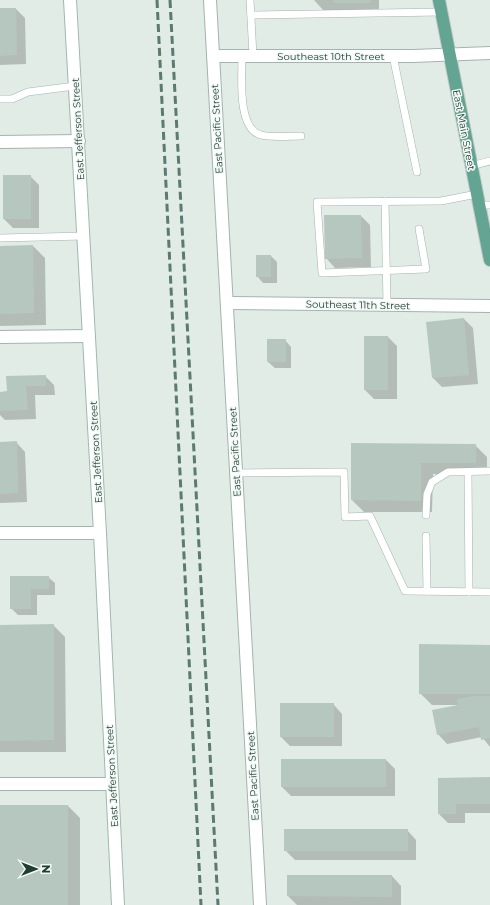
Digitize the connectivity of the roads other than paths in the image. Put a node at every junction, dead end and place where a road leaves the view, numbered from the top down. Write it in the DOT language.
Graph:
graph roads {
  1 [pos="70,0"];
  2 [pos="210,0"];
  3 [pos="250,0"];
  4 [pos="440,6"];
  5 [pos="251,15"];
  6 [pos="490,53"];
  7 [pos="449,55"];
  8 [pos="213,56"];
  9 [pos="247,56"];
  10 [pos="393,56"];
  11 [pos="75,86"];
  12 [pos="0,98"];
  13 [pos="301,136"];
  14 [pos="79,141"];
  15 [pos="0,142"];
  16 [pos="490,161"];
  17 [pos="471,166"];
  18 [pos="417,172"];
  19 [pos="385,201"];
  20 [pos="482,201"];
  21 [pos="419,229"];
  22 [pos="84,236"];
  23 [pos="0,238"];
  24 [pos="490,260"];
  25 [pos="388,270"];
  26 [pos="227,303"];
  27 [pos="387,305"];
  28 [pos="490,306"];
  29 [pos="90,336"];
  30 [pos="0,337"];
  31 [pos="490,471"];
  32 [pos="468,472"];
  33 [pos="236,473"];
  34 [pos="426,515"];
  35 [pos="0,533"];
  36 [pos="100,533"];
  37 [pos="426,536"];
  38 [pos="427,591"];
  39 [pos="470,592"];
  40 [pos="490,592"];
  41 [pos="0,784"];
  42 [pos="112,784"];
  43 [pos="118,905"];
  44 [pos="260,905"];
  1 -- 11 [label="street, East Jefferson Street"];
  2 -- 8 [label="street, East Pacific Street"];
  3 -- 5 [label="lane"];
  4 -- 5 [label="lane"];
  4 -- 7 [label="main road, East Main Street"];
  5 -- 9 [label="lane"];
  6 -- 7 [label="street, Southeast 10th Street"];
  7 -- 10 [label="street, Southeast 10th Street"];
  7 -- 17 [label="main road, East Main Street"];
  8 -- 9 [label="street, Southeast 10th Street"];
  8 -- 26 [label="street, East Pacific Street"];
  9 -- 10 [label="street, Southeast 10th Street"];
  9 -- 13 [label="lane"];
  10 -- 18 [label="lane"];
  11 -- 12 [label="lane"];
  11 -- 14 [label="street, East Jefferson Street"];
  14 -- 15 [label="street"];
  14 -- 22 [label="street, East Jefferson Street"];
  16 -- 17 [label="lane"];
  17 -- 20 [label="main road, East Main Street"];
  19 -- 20 [label="lane"];
  19 -- 25 [label="lane"];
  19 -- 25 [label="lane"];
  20 -- 24 [label="main road, East Main Street"];
  21 -- 25 [label="lane"];
  22 -- 23 [label="lane"];
  22 -- 29 [label="street, East Jefferson Street"];
  25 -- 27 [label="lane"];
  26 -- 27 [label="street, Southeast 11th Street"];
  26 -- 33 [label="street, East Pacific Street"];
  27 -- 28 [label="street, Southeast 11th Street"];
  29 -- 30 [label="street"];
  29 -- 36 [label="street, East Jefferson Street"];
  31 -- 32 [label="lane"];
  32 -- 34 [label="lane"];
  32 -- 39 [label="lane"];
  33 -- 38 [label="lane"];
  33 -- 44 [label="street, East Pacific Street"];
  35 -- 36 [label="street"];
  36 -- 42 [label="street, East Jefferson Street"];
  37 -- 38 [label="lane"];
  38 -- 39 [label="lane"];
  39 -- 40 [label="lane"];
  41 -- 42 [label="street"];
  42 -- 43 [label="street, East Jefferson Street"];
}
